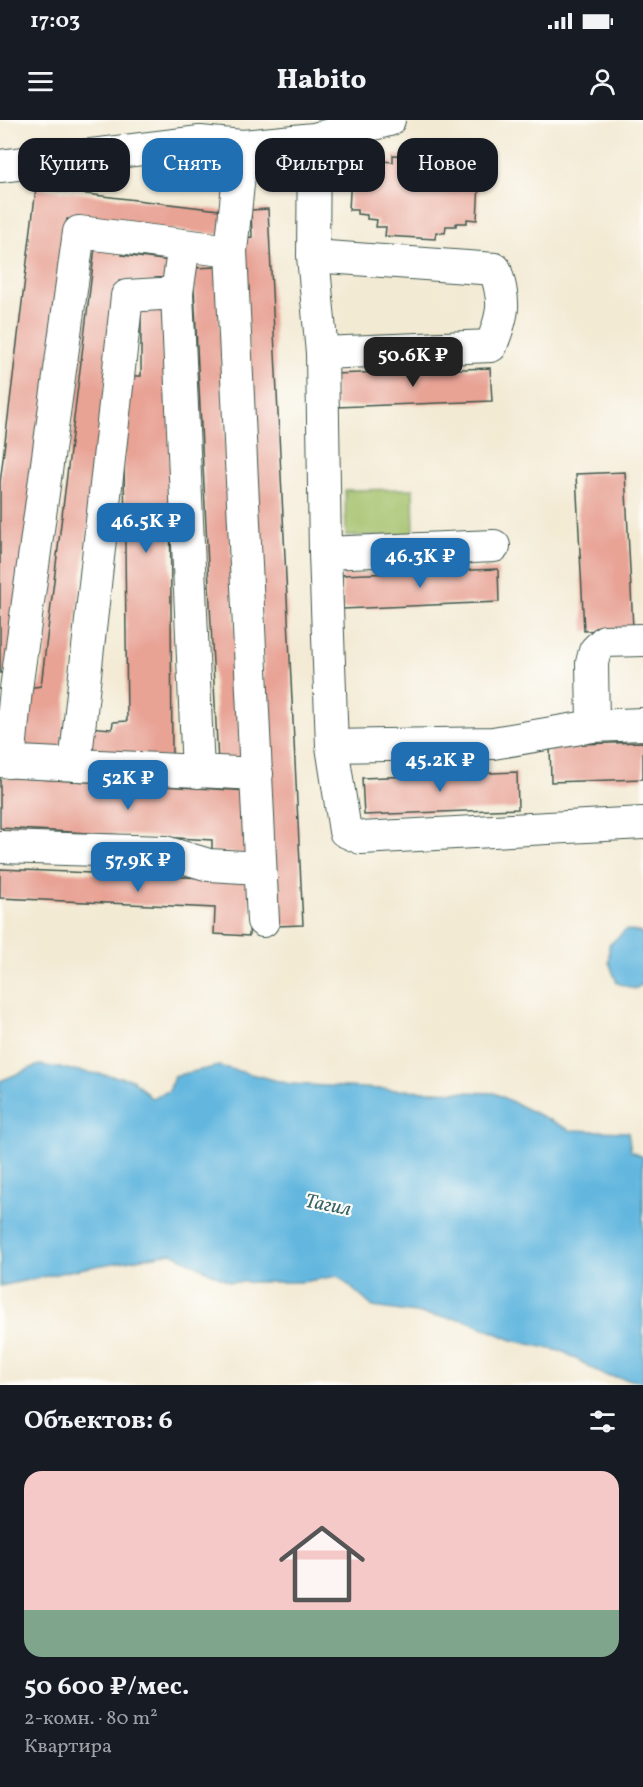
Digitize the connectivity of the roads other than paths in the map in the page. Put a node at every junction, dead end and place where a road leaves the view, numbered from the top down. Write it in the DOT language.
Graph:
graph roads {
  1 [pos="389,120"];
  2 [pos="318,138"];
  3 [pos="142,149"];
  4 [pos="0,166"];
  5 [pos="237,192"];
  6 [pos="314,192"];
  7 [pos="184,245"];
  8 [pos="231,251"];
  9 [pos="313,256"];
  10 [pos="177,293"];
  11 [pos="322,353"];
  12 [pos="494,546"];
  13 [pos="325,553"];
  14 [pos="643,640"];
  15 [pos="8,687"];
  16 [pos="643,724"];
  17 [pos="593,726"];
  18 [pos="332,746"];
  19 [pos="5,762"];
  20 [pos="75,765"];
  21 [pos="198,772"];
  22 [pos="258,774"];
  23 [pos="643,823"];
  24 [pos="0,847"];
  25 [pos="260,868"];
  26 [pos="263,921"];
  1 -- 2 [label="street"];
  3 -- 4 [label="street"];
  5 -- 8 [label="street"];
  6 -- 9 [label="street"];
  7 -- 8 [label="street"];
  7 -- 10 [label="street"];
  7 -- 15 [label="street"];
  8 -- 22 [label="street"];
  9 -- 11 [label="street"];
  9 -- 11 [label="street"];
  10 -- 20 [label="street"];
  10 -- 21 [label="street"];
  11 -- 13 [label="street"];
  12 -- 13 [label="street"];
  13 -- 18 [label="street"];
  14 -- 17 [label="street"];
  15 -- 19 [label="street"];
  16 -- 17 [label="street"];
  17 -- 18 [label="street"];
  18 -- 23 [label="street"];
  19 -- 20 [label="street"];
  20 -- 21 [label="street"];
  21 -- 22 [label="street"];
  22 -- 25 [label="street"];
  24 -- 25 [label="street"];
  25 -- 26 [label="street"];
}
